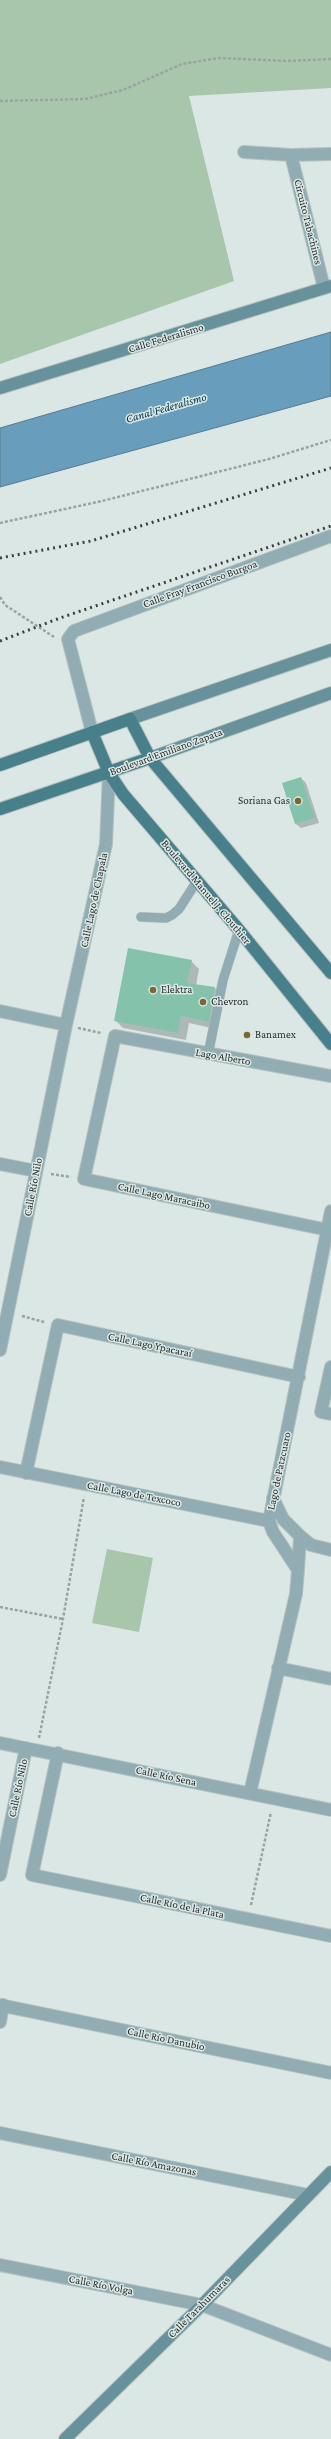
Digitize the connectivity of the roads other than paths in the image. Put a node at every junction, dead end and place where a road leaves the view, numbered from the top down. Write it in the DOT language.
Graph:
graph roads {
  1 [pos="244,152"];
  2 [pos="331,154"];
  3 [pos="291,156"];
  4 [pos="328,287"];
  5 [pos="0,388"];
  6 [pos="331,536"];
  7 [pos="331,650"];
  8 [pos="331,693"];
  9 [pos="130,719"];
  10 [pos="92,732"];
  11 [pos="150,758"];
  12 [pos="0,765"];
  13 [pos="109,773"];
  14 [pos="0,809"];
  15 [pos="197,881"];
  16 [pos="141,917"];
  17 [pos="239,930"];
  18 [pos="331,973"];
  19 [pos="0,1011"];
  20 [pos="66,1025"];
  21 [pos="331,1044"];
  22 [pos="208,1055"];
  23 [pos="331,1076"];
  24 [pos="0,1164"];
  25 [pos="36,1171"];
  26 [pos="84,1179"];
  27 [pos="331,1211"];
  28 [pos="328,1230"];
  29 [pos="4,1312"];
  30 [pos="0,1350"];
  31 [pos="331,1367"];
  32 [pos="300,1377"];
  33 [pos="326,1413"];
  34 [pos="0,1467"];
  35 [pos="26,1472"];
  36 [pos="273,1498"];
  37 [pos="269,1521"];
  38 [pos="300,1536"];
  39 [pos="331,1550"];
  40 [pos="298,1570"];
  41 [pos="278,1668"];
  42 [pos="331,1679"];
  43 [pos="0,1743"];
  44 [pos="31,1749"];
  45 [pos="58,1753"];
  46 [pos="250,1793"];
  47 [pos="331,1810"];
  48 [pos="0,1875"];
  49 [pos="331,1936"];
  50 [pos="2,2005"];
  51 [pos="0,2022"];
  52 [pos="331,2073"];
  53 [pos="0,2133"];
  54 [pos="331,2172"];
  55 [pos="308,2195"];
  56 [pos="0,2264"];
  57 [pos="202,2305"];
  58 [pos="331,2355"];
  59 [pos="65,2439"];
  1 -- 3 [label="street"];
  2 -- 3 [label="street"];
  3 -- 4 [label="street, Circuito Tabachines"];
  4 -- 5 [label="main road, Calle Federalismo"];
  6 -- 10 [label="street, Calle Fray Francisco Burgoa"];
  7 -- 9 [label="main road"];
  8 -- 11 [label="main road, Boulevard Emiliano Zapata"];
  9 -- 10 [label="main road"];
  9 -- 11 [label="main road"];
  10 -- 12 [label="main road"];
  10 -- 13 [label="main road, Boulevard Manuel J. Clouthier"];
  11 -- 13 [label="main road, Boulevard Emiliano Zapata"];
  11 -- 18 [label="main road"];
  13 -- 14 [label="main road, Boulevard Emiliano Zapata"];
  13 -- 15 [label="main road, Boulevard Manuel J. Clouthier"];
  13 -- 20 [label="street, Calle Lago de Chapala"];
  15 -- 16 [label="lane"];
  15 -- 17 [label="main road, Boulevard Manuel J. Clouthier"];
  17 -- 21 [label="main road, Boulevard Manuel J. Clouthier"];
  17 -- 22 [label="lane"];
  19 -- 20 [label="street"];
  20 -- 25 [label="street, Calle Río Nilo"];
  22 -- 23 [label="street, Lago Alberto"];
  22 -- 26 [label="street, Lago Alberto"];
  24 -- 25 [label="street"];
  25 -- 29 [label="street, Calle Río Nilo"];
  26 -- 28 [label="street, Calle Lago Maracaibo"];
  27 -- 28 [label="street, Lago de Patzcuaro"];
  28 -- 32 [label="street, Lago de Patzcuaro"];
  29 -- 30 [label="street, Calle Río Nilo"];
  31 -- 33 [label="street"];
  32 -- 35 [label="street, Calle Lago Ypacaraí"];
  32 -- 36 [label="street, Lago de Patzcuaro"];
  34 -- 35 [label="street, Calle Lago de Texcoco"];
  35 -- 37 [label="street, Calle Lago de Texcoco"];
  36 -- 37 [label="street, Lago de Patzcuaro"];
  36 -- 38 [label="street"];
  37 -- 40 [label="street, Lago de Patzcuaro"];
  38 -- 39 [label="street"];
  38 -- 40 [label="street"];
  40 -- 41 [label="street"];
  41 -- 42 [label="street"];
  41 -- 46 [label="street"];
  43 -- 44 [label="street, Calle Río Sena"];
  44 -- 45 [label="street, Calle Río Sena"];
  44 -- 48 [label="street, Calle Río Nilo"];
  45 -- 46 [label="street, Calle Río Sena"];
  45 -- 49 [label="street, Calle Río de la Plata"];
  46 -- 47 [label="street, Calle Río Sena"];
  50 -- 51 [label="street"];
  50 -- 52 [label="street, Calle Río Danubio"];
  53 -- 55 [label="street, Calle Río Amazonas"];
  54 -- 55 [label="main road, Calle Tarahumaras"];
  55 -- 57 [label="main road, Calle Tarahumaras"];
  56 -- 57 [label="street, Calle Río Volga"];
  57 -- 58 [label="street, Calle Río Volga"];
  57 -- 59 [label="main road, Calle Tarahumaras"];
}
